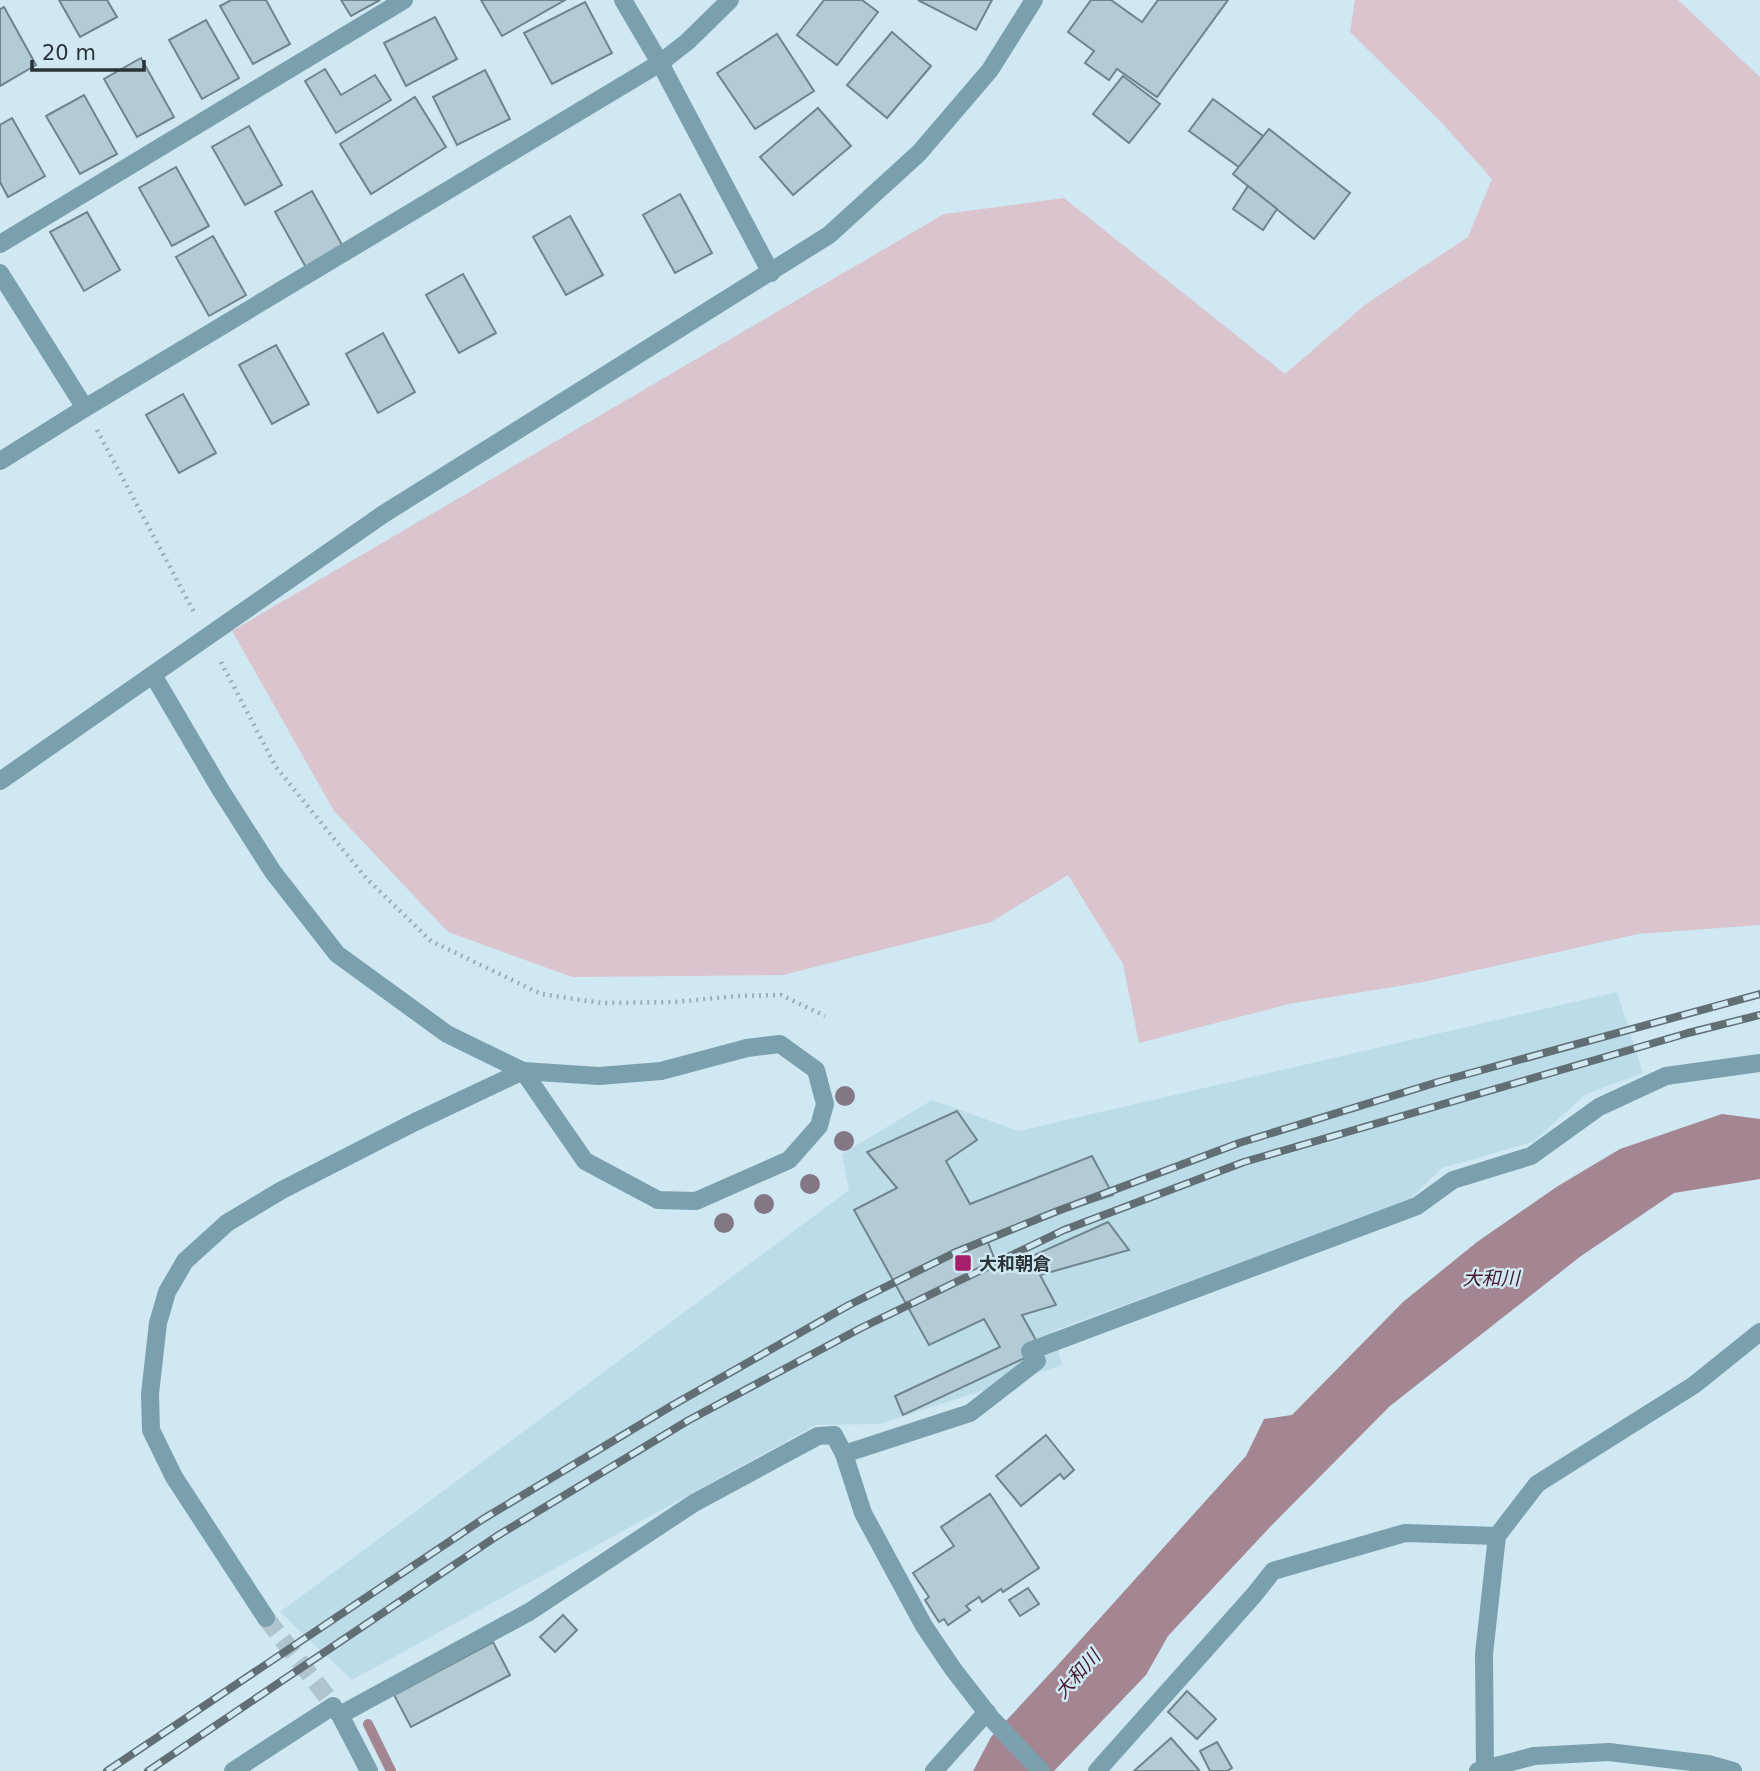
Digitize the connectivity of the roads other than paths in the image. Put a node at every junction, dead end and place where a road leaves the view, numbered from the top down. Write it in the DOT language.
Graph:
graph roads {
  1 [pos="404,0"];
  2 [pos="623,0"];
  3 [pos="730,0"];
  4 [pos="1034,0"];
  5 [pos="660,63"];
  6 [pos="0,244"];
  7 [pos="0,273"];
  8 [pos="771,273"];
  9 [pos="85,408"];
  10 [pos="0,461"];
  11 [pos="153,675"];
  12 [pos="0,780"];
  13 [pos="1760,1063"];
  14 [pos="523,1071"];
  15 [pos="1760,1332"];
  16 [pos="844,1454"];
  17 [pos="1497,1536"];
  18 [pos="267,1618"];
  19 [pos="335,1708"];
  20 [pos="989,1715"];
  21 [pos="1481,1770"];
  22 [pos="233,1771"];
  23 [pos="369,1771"];
  24 [pos="934,1771"];
  25 [pos="1041,1771"];
  26 [pos="1097,1771"];
  27 [pos="1733,1771"];
  1 -- 6 [label="street"];
  2 -- 5 [label="street"];
  3 -- 5 [label="street"];
  4 -- 8 [label="street"];
  5 -- 8 [label="street"];
  5 -- 9 [label="street"];
  7 -- 9 [label="street"];
  8 -- 11 [label="street"];
  9 -- 10 [label="street"];
  11 -- 12 [label="street"];
  11 -- 14 [label="street"];
  13 -- 16 [label="street"];
  14 -- 14 [label="street"];
  14 -- 18 [label="street"];
  15 -- 17 [label="street"];
  16 -- 19 [label="street"];
  16 -- 20 [label="street"];
  17 -- 21 [label="street"];
  17 -- 26 [label="street"];
  19 -- 22 [label="street"];
  19 -- 23 [label="street"];
  20 -- 24 [label="street"];
  20 -- 25 [label="street"];
  21 -- 27 [label="street"];
}
